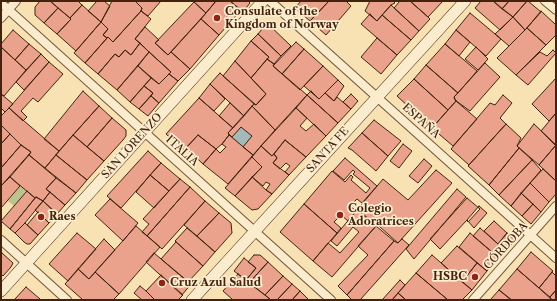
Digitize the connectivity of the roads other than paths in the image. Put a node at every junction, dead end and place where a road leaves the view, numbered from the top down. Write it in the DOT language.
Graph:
graph roads {
  1 [pos="16,1"];
  2 [pos="263,1"];
  3 [pos="270,1"];
  4 [pos="465,1"];
  5 [pos="546,1"];
  6 [pos="1,3"];
  7 [pos="8,9"];
  8 [pos="556,10"];
  9 [pos="1,18"];
  10 [pos="377,97"];
  11 [pos="144,132"];
  12 [pos="556,206"];
  13 [pos="254,231"];
  14 [pos="530,235"];
  15 [pos="1,240"];
  16 [pos="556,258"];
  17 [pos="26,263"];
  18 [pos="1,291"];
  19 [pos="67,300"];
  20 [pos="192,300"];
  21 [pos="331,300"];
  22 [pos="473,300"];
  1 -- 7 [label="street"];
  2 -- 11 [label="main road, SAN LORENZO"];
  3 -- 10 [label="street, ESPAÑA"];
  4 -- 10 [label="main road, SANTA FE"];
  5 -- 8 [label="street"];
  6 -- 7 [label="street, ITALIA"];
  7 -- 9 [label="street"];
  7 -- 11 [label="street, ITALIA"];
  10 -- 13 [label="main road, SANTA FE"];
  10 -- 14 [label="street, ESPAÑA"];
  11 -- 13 [label="street, ITALIA"];
  11 -- 17 [label="main road, SAN LORENZO"];
  12 -- 14 [label="street, CÓRDOBA"];
  13 -- 20 [label="main road, SANTA FE"];
  13 -- 21 [label="street, ITALIA"];
  14 -- 16 [label="street, ESPAÑA"];
  14 -- 22 [label="street, CÓRDOBA"];
  15 -- 17 [label="street"];
  17 -- 18 [label="main road, SAN LORENZO"];
  17 -- 19 [label="street"];
}
